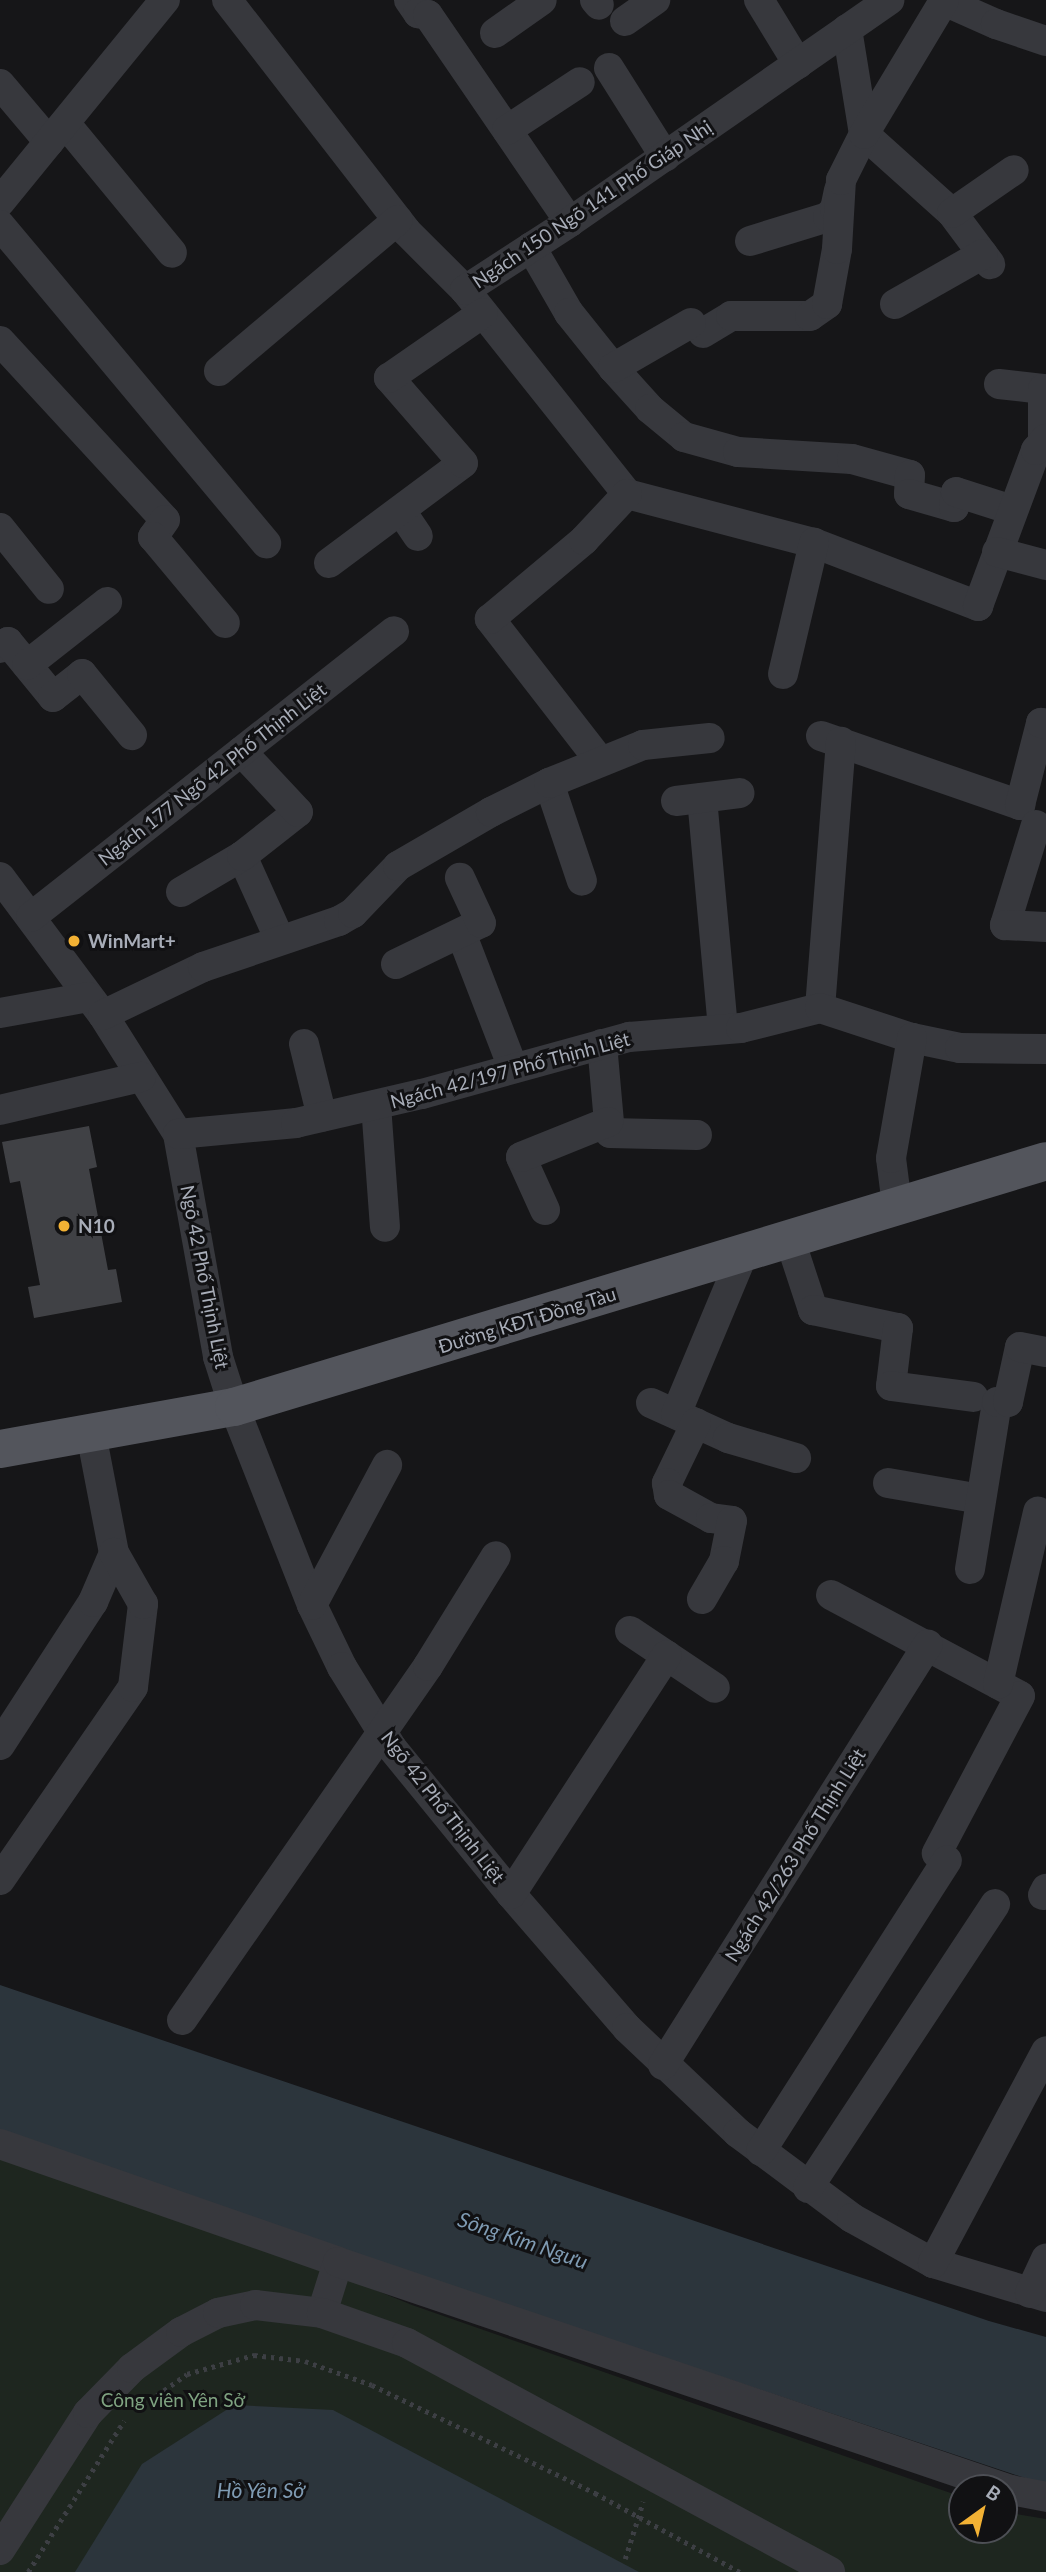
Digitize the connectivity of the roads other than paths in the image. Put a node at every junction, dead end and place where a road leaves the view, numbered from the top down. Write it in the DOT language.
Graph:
graph roads {
  1 [pos="165,0"];
  2 [pos="227,0"];
  3 [pos="409,0"];
  4 [pos="542,0"];
  5 [pos="655,0"];
  6 [pos="759,0"];
  7 [pos="943,0"];
  8 [pos="884,1"];
  9 [pos="625,21"];
  10 [pos="848,29"];
  11 [pos="495,33"];
  12 [pos="1046,41"];
  13 [pos="797,64"];
  14 [pos="0,83"];
  15 [pos="507,130"];
  16 [pos="57,132"];
  17 [pos="864,134"];
  18 [pos="665,157"];
  19 [pos="1014,170"];
  20 [pos="841,180"];
  21 [pos="0,202"];
  22 [pos="952,213"];
  23 [pos="398,220"];
  24 [pos="570,222"];
  25 [pos="0,225"];
  26 [pos="750,241"];
  27 [pos="531,247"];
  28 [pos="172,253"];
  29 [pos="465,290"];
  30 [pos="895,304"];
  31 [pos="483,313"];
  32 [pos="0,341"];
  33 [pos="613,368"];
  34 [pos="219,371"];
  35 [pos="999,384"];
  36 [pos="1044,440"];
  37 [pos="627,494"];
  38 [pos="1012,510"];
  39 [pos="401,512"];
  40 [pos="0,528"];
  41 [pos="418,536"];
  42 [pos="266,543"];
  43 [pos="814,543"];
  44 [pos="997,552"];
  45 [pos="329,563"];
  46 [pos="1046,565"];
  47 [pos="49,589"];
  48 [pos="107,602"];
  49 [pos="225,624"];
  50 [pos="394,631"];
  51 [pos="0,648"];
  52 [pos="27,665"];
  53 [pos="783,674"];
  54 [pos="1046,724"];
  55 [pos="132,735"];
  56 [pos="710,738"];
  57 [pos="241,751"];
  58 [pos="600,761"];
  59 [pos="549,783"];
  60 [pos="740,793"];
  61 [pos="1036,825"];
  62 [pos="242,856"];
  63 [pos="0,877"];
  64 [pos="460,878"];
  65 [pos="582,881"];
  66 [pos="181,892"];
  67 [pos="31,917"];
  68 [pos="1046,927"];
  69 [pos="461,933"];
  70 [pos="280,940"];
  71 [pos="396,964"];
  72 [pos="96,1006"];
  73 [pos="820,1008"];
  74 [pos="0,1013"];
  75 [pos="723,1029"];
  76 [pos="912,1038"];
  77 [pos="304,1044"];
  78 [pos="602,1044"];
  79 [pos="1046,1049"];
  80 [pos="513,1068"];
  81 [pos="141,1077"];
  82 [pos="376,1105"];
  83 [pos="0,1110"];
  84 [pos="322,1117"];
  85 [pos="608,1122"];
  86 [pos="178,1134"];
  87 [pos="697,1135"];
  88 [pos="1046,1161"];
  89 [pos="897,1205"];
  90 [pos="545,1210"];
  91 [pos="385,1227"];
  92 [pos="790,1240"];
  93 [pos="743,1254"];
  94 [pos="1046,1352"];
  95 [pos="973,1396"];
  96 [pos="234,1406"];
  97 [pos="674,1413"];
  98 [pos="91,1433"];
  99 [pos="0,1450"];
  100 [pos="796,1458"];
  101 [pos="387,1465"];
  102 [pos="888,1483"];
  103 [pos="981,1499"];
  104 [pos="1038,1512"];
  105 [pos="114,1553"];
  106 [pos="496,1556"];
  107 [pos="970,1569"];
  108 [pos="831,1595"];
  109 [pos="702,1599"];
  110 [pos="312,1605"];
  111 [pos="630,1631"];
  112 [pos="928,1645"];
  113 [pos="667,1655"];
  114 [pos="715,1688"];
  115 [pos="1025,1693"];
  116 [pos="381,1730"];
  117 [pos="0,1745"];
  118 [pos="0,1880"];
  119 [pos="511,1894"];
  120 [pos="995,1904"];
  121 [pos="182,2020"];
  122 [pos="1046,2051"];
  123 [pos="663,2065"];
  124 [pos="0,2144"];
  125 [pos="761,2151"];
  126 [pos="808,2188"];
  127 [pos="1046,2259"];
  128 [pos="338,2262"];
  129 [pos="933,2263"];
  130 [pos="1038,2295"];
  131 [pos="323,2312"];
  132 [pos="1046,2497"];
  133 [pos="0,2550"];
  134 [pos="830,2572"];
  1 -- 16 [label="street"];
  2 -- 23 [label="street, Ngách 150 Ngõ 141 Phố Giáp Nhị"];
  3 -- 15 [label="street"];
  4 -- 11 [label="street"];
  5 -- 9 [label="street"];
  6 -- 13 [label="street"];
  7 -- 12 [label="street"];
  7 -- 17 [label="street"];
  8 -- 10 [label="street, Ngách 150 Ngõ 141 Phố Giáp Nhị"];
  10 -- 13 [label="street, Ngách 150 Ngõ 141 Phố Giáp Nhị"];
  10 -- 17 [label="street"];
  13 -- 18 [label="street, Ngách 150 Ngõ 141 Phố Giáp Nhị"];
  14 -- 16 [label="street"];
  15 -- 18 [label="street"];
  15 -- 24 [label="street"];
  16 -- 21 [label="street"];
  16 -- 28 [label="street"];
  17 -- 20 [label="street"];
  17 -- 22 [label="street"];
  18 -- 24 [label="street, Ngách 150 Ngõ 141 Phố Giáp Nhị"];
  19 -- 22 [label="street"];
  20 -- 26 [label="street"];
  20 -- 33 [label="street"];
  22 -- 30 [label="street"];
  23 -- 29 [label="street, Ngách 150 Ngõ 141 Phố Giáp Nhị"];
  23 -- 34 [label="street"];
  24 -- 27 [label="street, Ngách 150 Ngõ 141 Phố Giáp Nhị"];
  25 -- 42 [label="street"];
  27 -- 29 [label="street, Ngách 150 Ngõ 141 Phố Giáp Nhị"];
  27 -- 33 [label="street"];
  29 -- 31 [label="street"];
  31 -- 37 [label="street"];
  31 -- 39 [label="street"];
  32 -- 49 [label="street"];
  33 -- 38 [label="street"];
  35 -- 36 [label="street"];
  36 -- 38 [label="street"];
  37 -- 43 [label="street"];
  37 -- 58 [label="street"];
  38 -- 44 [label="street"];
  39 -- 41 [label="street"];
  39 -- 45 [label="street"];
  40 -- 47 [label="street"];
  43 -- 44 [label="street"];
  43 -- 53 [label="street"];
  44 -- 46 [label="street"];
  48 -- 52 [label="street"];
  50 -- 57 [label="street, Ngách 177 Ngõ 42 Phố Thịnh Liệt"];
  51 -- 52 [label="street"];
  52 -- 55 [label="street"];
  54 -- 73 [label="street"];
  56 -- 58 [label="street"];
  57 -- 62 [label="street"];
  57 -- 67 [label="street, Ngách 177 Ngõ 42 Phố Thịnh Liệt"];
  58 -- 59 [label="street"];
  59 -- 65 [label="street"];
  59 -- 70 [label="street"];
  60 -- 75 [label="street"];
  61 -- 68 [label="street"];
  62 -- 66 [label="street"];
  62 -- 70 [label="street"];
  63 -- 67 [label="street, Ngõ 42 Phố Thịnh Liệt"];
  64 -- 69 [label="street"];
  67 -- 72 [label="street, Ngõ 42 Phố Thịnh Liệt"];
  69 -- 71 [label="street"];
  69 -- 80 [label="street"];
  70 -- 72 [label="street"];
  72 -- 74 [label="street"];
  72 -- 81 [label="street, Ngõ 42 Phố Thịnh Liệt"];
  73 -- 75 [label="street, Ngách 42/197 Phố Thịnh Liệt"];
  73 -- 76 [label="street"];
  75 -- 78 [label="street, Ngách 42/197 Phố Thịnh Liệt"];
  76 -- 79 [label="street"];
  76 -- 89 [label="street"];
  77 -- 84 [label="street"];
  78 -- 80 [label="street, Ngách 42/197 Phố Thịnh Liệt"];
  78 -- 85 [label="street"];
  80 -- 82 [label="street, Ngách 42/197 Phố Thịnh Liệt"];
  81 -- 83 [label="street"];
  81 -- 86 [label="street, Ngõ 42 Phố Thịnh Liệt"];
  82 -- 84 [label="street, Ngách 42/197 Phố Thịnh Liệt"];
  82 -- 91 [label="street"];
  84 -- 86 [label="street, Ngách 42/197 Phố Thịnh Liệt"];
  85 -- 87 [label="street"];
  85 -- 90 [label="street"];
  86 -- 96 [label="street, Ngõ 42 Phố Thịnh Liệt"];
  88 -- 89 [label="main road, Đường KĐT Đồng Tàu"];
  89 -- 92 [label="main road, Đường KĐT Đồng Tàu"];
  92 -- 93 [label="main road, Đường KĐT Đồng Tàu"];
  92 -- 95 [label="street"];
  93 -- 96 [label="main road, Đường KĐT Đồng Tàu"];
  93 -- 97 [label="street"];
  94 -- 103 [label="street"];
  96 -- 98 [label="main road, Đường KĐT Đồng Tàu"];
  96 -- 110 [label="street, Ngõ 42 Phố Thịnh Liệt"];
  97 -- 100 [label="street"];
  97 -- 109 [label="street"];
  98 -- 99 [label="main road, Đường KĐT Đồng Tàu"];
  98 -- 105 [label="street"];
  101 -- 110 [label="street"];
  102 -- 103 [label="street"];
  103 -- 107 [label="street"];
  104 -- 115 [label="street"];
  105 -- 117 [label="street"];
  105 -- 118 [label="street"];
  106 -- 116 [label="street"];
  108 -- 112 [label="street"];
  110 -- 116 [label="street, Ngõ 42 Phố Thịnh Liệt"];
  111 -- 113 [label="street"];
  112 -- 115 [label="street"];
  112 -- 123 [label="street, Ngách 42/263 Phố Thịnh Liệt"];
  113 -- 114 [label="street"];
  113 -- 119 [label="street"];
  115 -- 125 [label="street"];
  116 -- 119 [label="street, Ngõ 42 Phố Thịnh Liệt"];
  116 -- 121 [label="street"];
  119 -- 123 [label="street, Ngõ 42 Phố Thịnh Liệt"];
  120 -- 126 [label="street"];
  122 -- 129 [label="street"];
  123 -- 125 [label="street, Ngõ 42 Phố Thịnh Liệt"];
  124 -- 128 [label="street"];
  125 -- 126 [label="street, Ngõ 42 Phố Thịnh Liệt"];
  126 -- 129 [label="street, Ngõ 42 Phố Thịnh Liệt"];
  127 -- 130 [label="street"];
  128 -- 131 [label="street"];
  128 -- 132 [label="street"];
  129 -- 130 [label="street, Ngõ 42 Phố Thịnh Liệt"];
  131 -- 133 [label="street"];
  131 -- 134 [label="street"];
}
